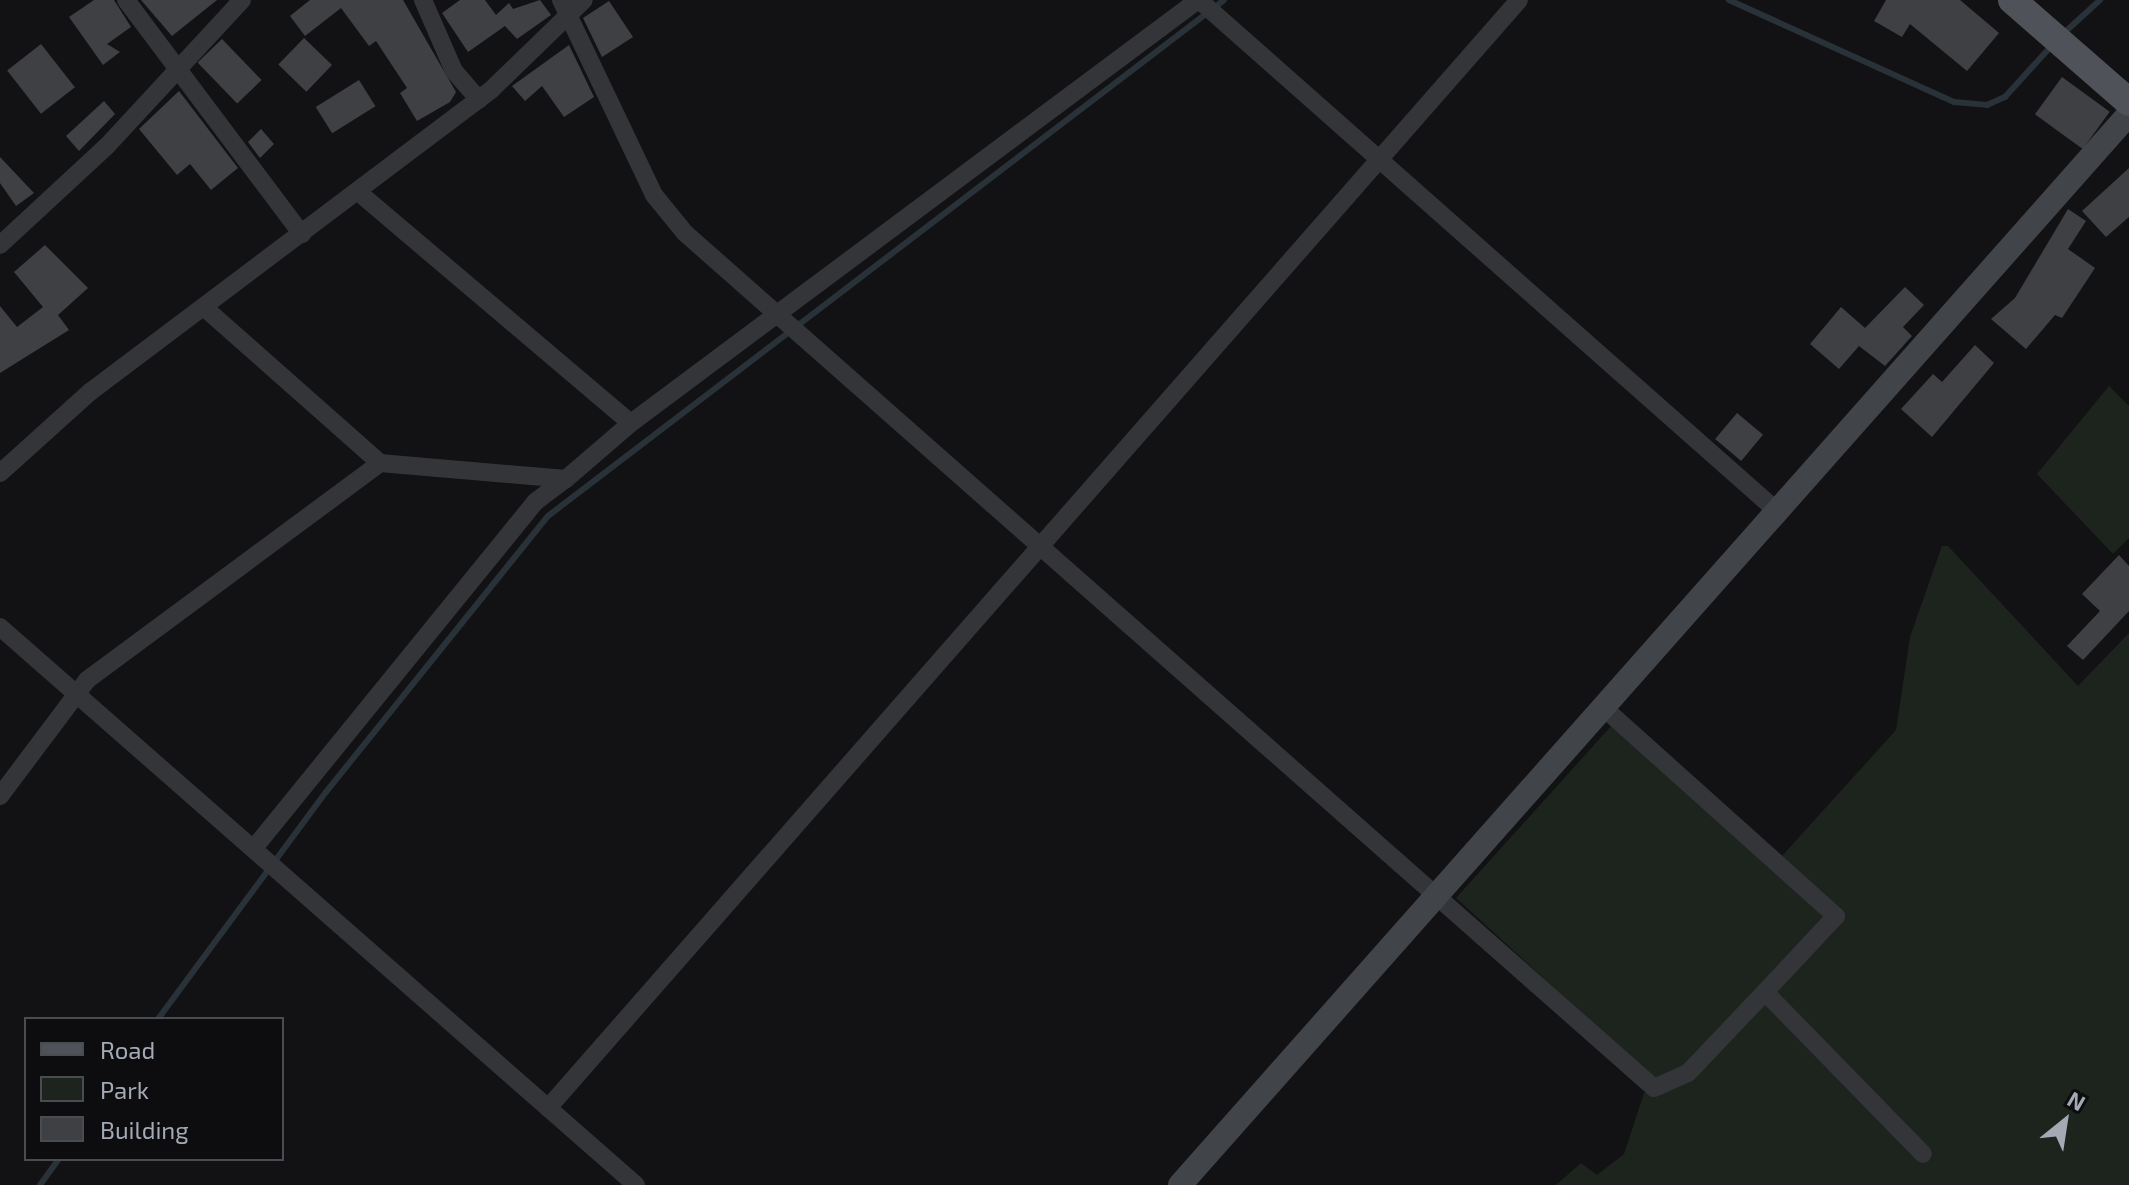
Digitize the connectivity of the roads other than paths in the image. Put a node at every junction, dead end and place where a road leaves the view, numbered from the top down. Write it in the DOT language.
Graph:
graph roads {
  1 [pos="126,0"];
  2 [pos="242,0"];
  3 [pos="423,0"];
  4 [pos="561,0"];
  5 [pos="584,0"];
  6 [pos="1199,0"];
  7 [pos="1519,0"];
  8 [pos="2012,0"];
  9 [pos="568,21"];
  10 [pos="178,70"];
  11 [pos="479,100"];
  12 [pos="2129,102"];
  13 [pos="2129,114"];
  14 [pos="1378,160"];
  15 [pos="357,191"];
  16 [pos="302,234"];
  17 [pos="0,245"];
  18 [pos="205,308"];
  19 [pos="779,315"];
  20 [pos="631,423"];
  21 [pos="380,463"];
  22 [pos="0,473"];
  23 [pos="566,479"];
  24 [pos="1779,513"];
  25 [pos="1038,544"];
  26 [pos="0,627"];
  27 [pos="74,692"];
  28 [pos="1604,708"];
  29 [pos="0,796"];
  30 [pos="254,848"];
  31 [pos="1438,894"];
  32 [pos="1765,992"];
  33 [pos="548,1108"];
  34 [pos="1923,1154"];
  35 [pos="636,1185"];
  36 [pos="1180,1185"];
  1 -- 10 [label="street"];
  2 -- 10 [label="street"];
  3 -- 11 [label="street"];
  4 -- 9 [label="street"];
  5 -- 9 [label="street"];
  6 -- 14 [label="street"];
  6 -- 19 [label="street"];
  7 -- 14 [label="street"];
  8 -- 12 [label="main road"];
  9 -- 11 [label="street"];
  9 -- 19 [label="street"];
  10 -- 16 [label="street"];
  10 -- 17 [label="street"];
  11 -- 15 [label="street"];
  13 -- 24 [label="street"];
  14 -- 24 [label="street"];
  14 -- 25 [label="street"];
  15 -- 16 [label="street"];
  15 -- 20 [label="street"];
  16 -- 18 [label="street"];
  18 -- 21 [label="street"];
  18 -- 22 [label="street"];
  19 -- 20 [label="street"];
  19 -- 25 [label="street"];
  20 -- 23 [label="street"];
  21 -- 23 [label="street"];
  21 -- 27 [label="street"];
  23 -- 30 [label="street"];
  24 -- 28 [label="street"];
  25 -- 31 [label="street"];
  25 -- 33 [label="street"];
  26 -- 27 [label="street"];
  27 -- 29 [label="street"];
  27 -- 30 [label="street"];
  28 -- 31 [label="street"];
  28 -- 32 [label="street"];
  30 -- 33 [label="street"];
  31 -- 32 [label="street"];
  31 -- 36 [label="street"];
  32 -- 34 [label="street"];
  33 -- 35 [label="street"];
}
